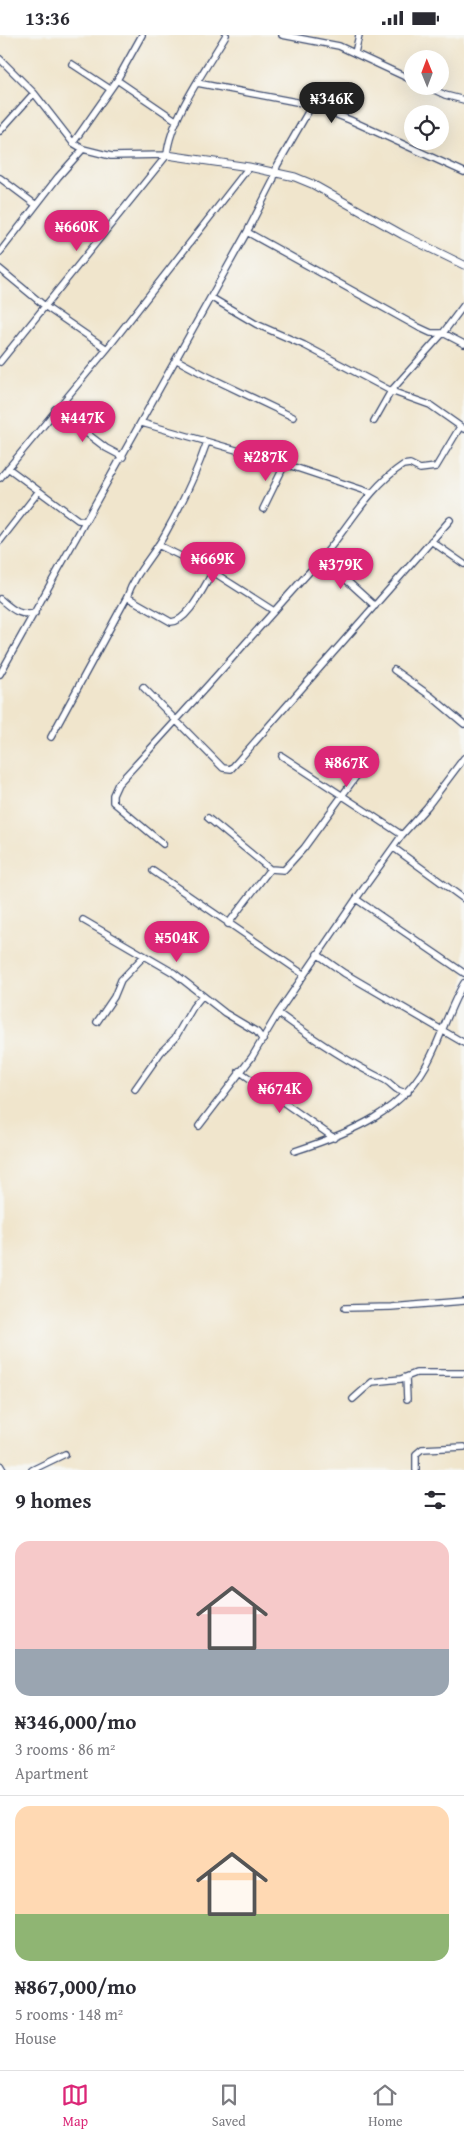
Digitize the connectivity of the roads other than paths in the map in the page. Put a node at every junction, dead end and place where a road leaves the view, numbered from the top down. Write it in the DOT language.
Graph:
graph roads {
  1 [pos="142,35"];
  2 [pos="226,35"];
  3 [pos="282,35"];
  4 [pos="360,35"];
  5 [pos="355,53"];
  6 [pos="0,59"];
  7 [pos="72,64"];
  8 [pos="404,76"];
  9 [pos="117,80"];
  10 [pos="197,83"];
  11 [pos="110,89"];
  12 [pos="34,93"];
  13 [pos="445,95"];
  14 [pos="464,100"];
  15 [pos="312,105"];
  16 [pos="177,121"];
  17 [pos="0,131"];
  18 [pos="74,143"];
  19 [pos="83,149"];
  20 [pos="167,155"];
  21 [pos="249,167"];
  22 [pos="275,172"];
  23 [pos="464,172"];
  24 [pos="0,178"];
  25 [pos="36,205"];
  26 [pos="247,232"];
  27 [pos="0,252"];
  28 [pos="464,265"];
  29 [pos="0,269"];
  30 [pos="212,297"];
  31 [pos="464,305"];
  32 [pos="46,307"];
  33 [pos="443,333"];
  34 [pos="464,344"];
  35 [pos="107,349"];
  36 [pos="177,360"];
  37 [pos="0,362"];
  38 [pos="391,391"];
  39 [pos="56,409"];
  40 [pos="293,417"];
  41 [pos="374,421"];
  42 [pos="142,423"];
  43 [pos="462,428"];
  44 [pos="207,442"];
  45 [pos="122,457"];
  46 [pos="285,464"];
  47 [pos="8,468"];
  48 [pos="0,478"];
  49 [pos="39,491"];
  50 [pos="372,493"];
  51 [pos="264,509"];
  52 [pos="450,520"];
  53 [pos="86,521"];
  54 [pos="0,541"];
  55 [pos="432,541"];
  56 [pos="158,545"];
  57 [pos="322,558"];
  58 [pos="464,564"];
  59 [pos="213,572"];
  60 [pos="127,597"];
  61 [pos="0,599"];
  62 [pos="375,607"];
  63 [pos="274,611"];
  64 [pos="35,613"];
  65 [pos="394,670"];
  66 [pos="0,674"];
  67 [pos="142,687"];
  68 [pos="177,721"];
  69 [pos="464,724"];
  70 [pos="51,737"];
  71 [pos="371,755"];
  72 [pos="282,756"];
  73 [pos="464,758"];
  74 [pos="341,796"];
  75 [pos="208,818"];
  76 [pos="402,835"];
  77 [pos="163,844"];
  78 [pos="394,848"];
  79 [pos="270,869"];
  80 [pos="153,871"];
  81 [pos="356,899"];
  82 [pos="464,899"];
  83 [pos="83,920"];
  84 [pos="228,924"];
  85 [pos="318,954"];
  86 [pos="144,956"];
  87 [pos="464,973"];
  88 [pos="303,974"];
  89 [pos="464,983"];
  90 [pos="202,996"];
  91 [pos="278,1013"];
  92 [pos="97,1022"];
  93 [pos="441,1030"];
  94 [pos="268,1031"];
  95 [pos="257,1032"];
  96 [pos="263,1040"];
  97 [pos="464,1043"];
  98 [pos="239,1071"];
  99 [pos="135,1089"];
  100 [pos="408,1092"];
  101 [pos="199,1126"];
  102 [pos="334,1138"];
  103 [pos="295,1151"];
  104 [pos="464,1301"];
  105 [pos="346,1308"];
  106 [pos="464,1373"];
  107 [pos="406,1377"];
  108 [pos="353,1399"];
  109 [pos="407,1399"];
  110 [pos="464,1447"];
  111 [pos="65,1454"];
  112 [pos="0,1465"];
  113 [pos="3,1470"];
  114 [pos="32,1470"];
  115 [pos="416,1470"];
  1 -- 9 [label="street"];
  2 -- 10 [label="street"];
  3 -- 5 [label="street"];
  4 -- 5 [label="street"];
  5 -- 8 [label="street"];
  6 -- 12 [label="street"];
  7 -- 11 [label="street"];
  9 -- 11 [label="street"];
  9 -- 16 [label="street"];
  10 -- 15 [label="street"];
  10 -- 16 [label="street"];
  11 -- 18 [label="street"];
  12 -- 17 [label="street"];
  12 -- 18 [label="street"];
  13 -- 14 [label="street"];
  15 -- 22 [label="street"];
  15 -- 23 [label="street"];
  16 -- 20 [label="street"];
  18 -- 19 [label="street"];
  19 -- 20 [label="street"];
  19 -- 25 [label="street"];
  20 -- 21 [label="street"];
  20 -- 32 [label="street"];
  21 -- 22 [label="street"];
  21 -- 35 [label="street"];
  22 -- 26 [label="street"];
  22 -- 28 [label="street"];
  24 -- 25 [label="street"];
  25 -- 27 [label="street"];
  26 -- 30 [label="street"];
  26 -- 33 [label="street"];
  29 -- 32 [label="street"];
  30 -- 36 [label="street"];
  30 -- 38 [label="street"];
  31 -- 33 [label="street"];
  32 -- 35 [label="street"];
  32 -- 37 [label="street"];
  33 -- 34 [label="street"];
  33 -- 38 [label="street"];
  35 -- 39 [label="street"];
  36 -- 40 [label="street"];
  36 -- 42 [label="street"];
  38 -- 41 [label="street"];
  38 -- 43 [label="street"];
  39 -- 45 [label="street"];
  39 -- 47 [label="street"];
  42 -- 44 [label="street"];
  42 -- 45 [label="street"];
  43 -- 50 [label="street"];
  44 -- 46 [label="street"];
  44 -- 56 [label="street"];
  45 -- 53 [label="street"];
  46 -- 50 [label="street"];
  46 -- 51 [label="street"];
  47 -- 48 [label="street"];
  47 -- 49 [label="street"];
  49 -- 53 [label="street"];
  49 -- 54 [label="street"];
  50 -- 57 [label="street"];
  52 -- 55 [label="street"];
  53 -- 64 [label="street"];
  55 -- 58 [label="street"];
  55 -- 62 [label="street"];
  56 -- 59 [label="street"];
  56 -- 60 [label="street"];
  57 -- 62 [label="street"];
  57 -- 63 [label="street"];
  59 -- 60 [label="street"];
  59 -- 63 [label="street"];
  60 -- 70 [label="street"];
  61 -- 64 [label="street"];
  62 -- 68 [label="street"];
  63 -- 68 [label="street"];
  64 -- 66 [label="street"];
  65 -- 69 [label="street"];
  67 -- 68 [label="street"];
  68 -- 77 [label="street"];
  71 -- 74 [label="street"];
  72 -- 74 [label="street"];
  73 -- 76 [label="street"];
  74 -- 76 [label="street"];
  74 -- 79 [label="street"];
  75 -- 79 [label="street"];
  76 -- 78 [label="street"];
  78 -- 81 [label="street"];
  78 -- 82 [label="street"];
  79 -- 84 [label="street"];
  80 -- 84 [label="street"];
  81 -- 85 [label="street"];
  81 -- 87 [label="street"];
  83 -- 86 [label="street"];
  84 -- 88 [label="street"];
  85 -- 88 [label="street"];
  85 -- 93 [label="street"];
  86 -- 90 [label="street"];
  86 -- 92 [label="street"];
  88 -- 91 [label="street"];
  89 -- 93 [label="street"];
  90 -- 95 [label="street"];
  90 -- 99 [label="street"];
  91 -- 94 [label="street"];
  91 -- 100 [label="street"];
  93 -- 97 [label="street"];
  93 -- 100 [label="street"];
  94 -- 95 [label="street"];
  94 -- 96 [label="street"];
  95 -- 96 [label="street"];
  96 -- 98 [label="street"];
  98 -- 101 [label="street"];
  98 -- 102 [label="street"];
  100 -- 102 [label="street"];
  102 -- 103 [label="street"];
  104 -- 105 [label="street"];
  106 -- 107 [label="street"];
  107 -- 108 [label="street"];
  107 -- 109 [label="street"];
  110 -- 115 [label="street"];
  111 -- 114 [label="street"];
  112 -- 113 [label="street"];
}
